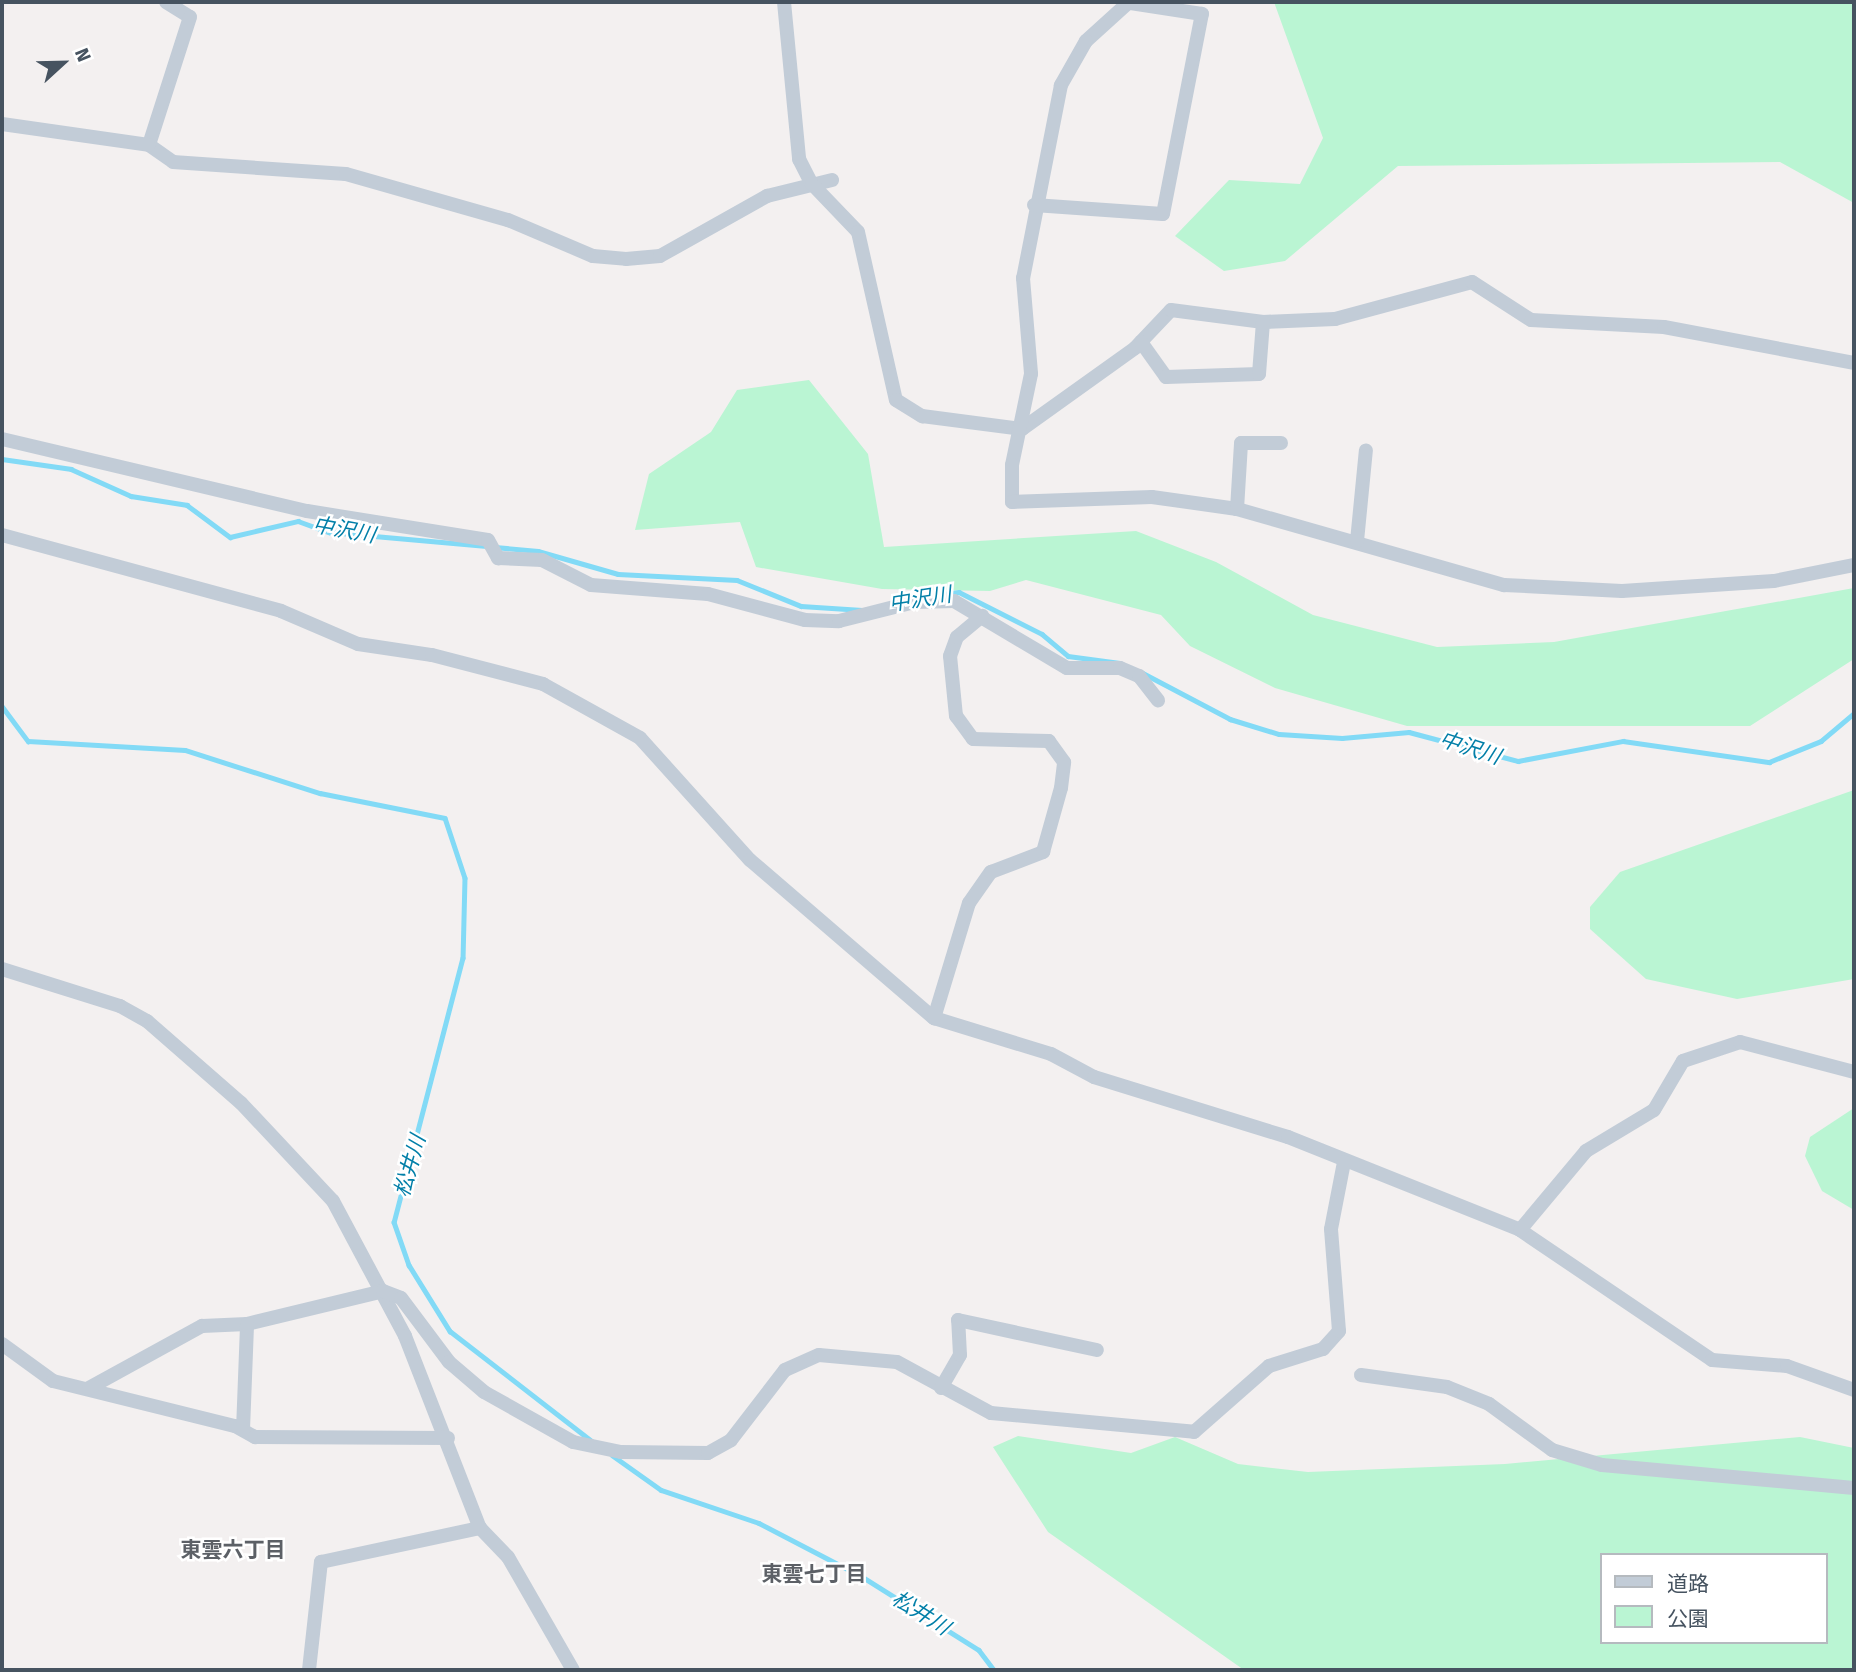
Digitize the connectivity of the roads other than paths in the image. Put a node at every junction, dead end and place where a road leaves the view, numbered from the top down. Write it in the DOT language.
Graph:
graph roads {
  1 [pos="166,2"];
  2 [pos="784,2"];
  3 [pos="1129,2"];
  4 [pos="2,124"];
  5 [pos="149,145"];
  6 [pos="832,180"];
  7 [pos="812,184"];
  8 [pos="1034,205"];
  9 [pos="1263,322"];
  10 [pos="1141,342"];
  11 [pos="1854,363"];
  12 [pos="1022,429"];
  13 [pos="2,439"];
  14 [pos="1281,443"];
  15 [pos="1366,450"];
  16 [pos="1237,509"];
  17 [pos="2,535"];
  18 [pos="1357,541"];
  19 [pos="1854,565"];
  20 [pos="982,616"];
  21 [pos="1158,700"];
  22 [pos="2,970"];
  23 [pos="934,1018"];
  24 [pos="1854,1072"];
  25 [pos="1344,1162"];
  26 [pos="1520,1230"];
  27 [pos="383,1291"];
  28 [pos="247,1324"];
  29 [pos="2,1344"];
  30 [pos="1097,1350"];
  31 [pos="1361,1375"];
  32 [pos="89,1388"];
  33 [pos="941,1388"];
  34 [pos="1854,1390"];
  35 [pos="243,1430"];
  36 [pos="448,1438"];
  37 [pos="1854,1488"];
  38 [pos="480,1528"];
  39 [pos="309,1670"];
  40 [pos="573,1670"];
  1 -- 5 [label="street"];
  2 -- 7 [label="street"];
  3 -- 8 [label="street"];
  3 -- 8 [label="street"];
  4 -- 5 [label="street"];
  5 -- 7 [label="street"];
  6 -- 7 [label="street"];
  7 -- 12 [label="street"];
  8 -- 12 [label="street"];
  9 -- 10 [label="street"];
  9 -- 10 [label="street"];
  9 -- 11 [label="street"];
  10 -- 12 [label="street"];
  12 -- 16 [label="street"];
  13 -- 20 [label="street"];
  14 -- 16 [label="street"];
  15 -- 18 [label="street"];
  16 -- 18 [label="street"];
  17 -- 23 [label="street"];
  18 -- 19 [label="street"];
  20 -- 21 [label="street"];
  20 -- 23 [label="street"];
  22 -- 27 [label="street"];
  23 -- 25 [label="street"];
  24 -- 26 [label="street"];
  25 -- 26 [label="street"];
  25 -- 33 [label="street"];
  26 -- 34 [label="street"];
  27 -- 28 [label="street"];
  27 -- 33 [label="street"];
  27 -- 36 [label="street"];
  28 -- 32 [label="street"];
  28 -- 35 [label="street"];
  29 -- 32 [label="street"];
  30 -- 33 [label="street"];
  31 -- 37 [label="street"];
  32 -- 35 [label="street"];
  35 -- 36 [label="street"];
  36 -- 38 [label="street"];
  38 -- 39 [label="street"];
  38 -- 40 [label="street"];
}
